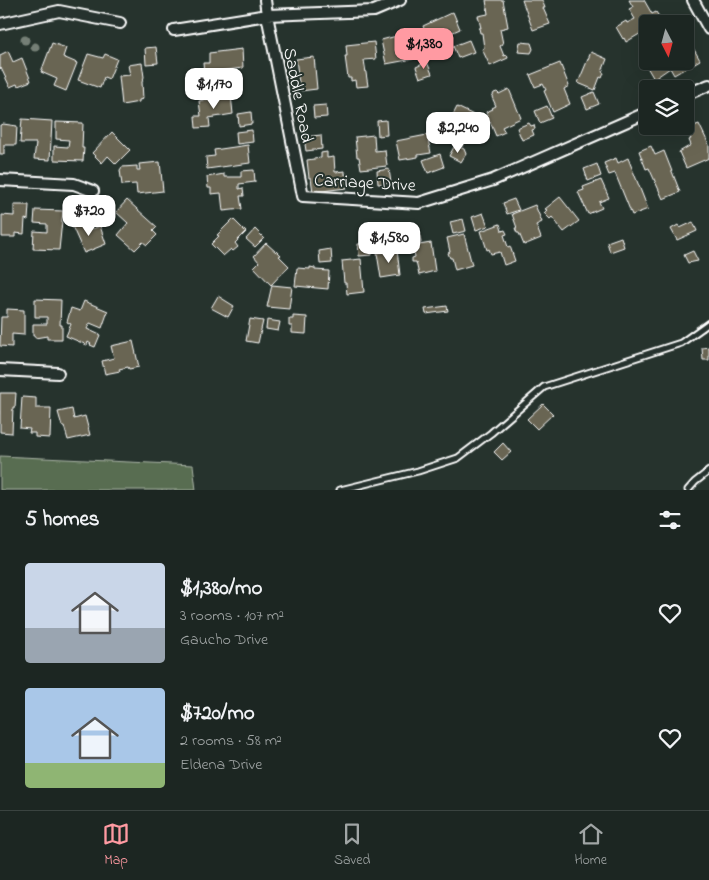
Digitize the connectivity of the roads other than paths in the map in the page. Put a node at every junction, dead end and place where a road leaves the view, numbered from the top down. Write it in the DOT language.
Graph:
graph roads {
  1 [pos="265,0"];
  2 [pos="400,0"];
  3 [pos="693,0"];
  4 [pos="267,15"];
  5 [pos="120,23"];
  6 [pos="0,24"];
  7 [pos="709,29"];
  8 [pos="174,30"];
  9 [pos="709,85"];
  10 [pos="694,91"];
  11 [pos="639,116"];
  12 [pos="0,180"];
  13 [pos="93,190"];
  14 [pos="303,196"];
  15 [pos="709,323"];
  16 [pos="0,370"];
  17 [pos="58,373"];
  18 [pos="709,471"];
  19 [pos="340,490"];
  20 [pos="688,490"];
  1 -- 4 [label="street, Saddle Road"];
  2 -- 4 [label="street"];
  3 -- 7 [label="street"];
  4 -- 8 [label="street"];
  4 -- 14 [label="street, Saddle Road"];
  5 -- 6 [label="street"];
  9 -- 10 [label="street"];
  11 -- 14 [label="street, Carriage Drive"];
  12 -- 13 [label="street"];
  15 -- 19 [label="lane"];
  16 -- 17 [label="street"];
  18 -- 20 [label="lane"];
}
